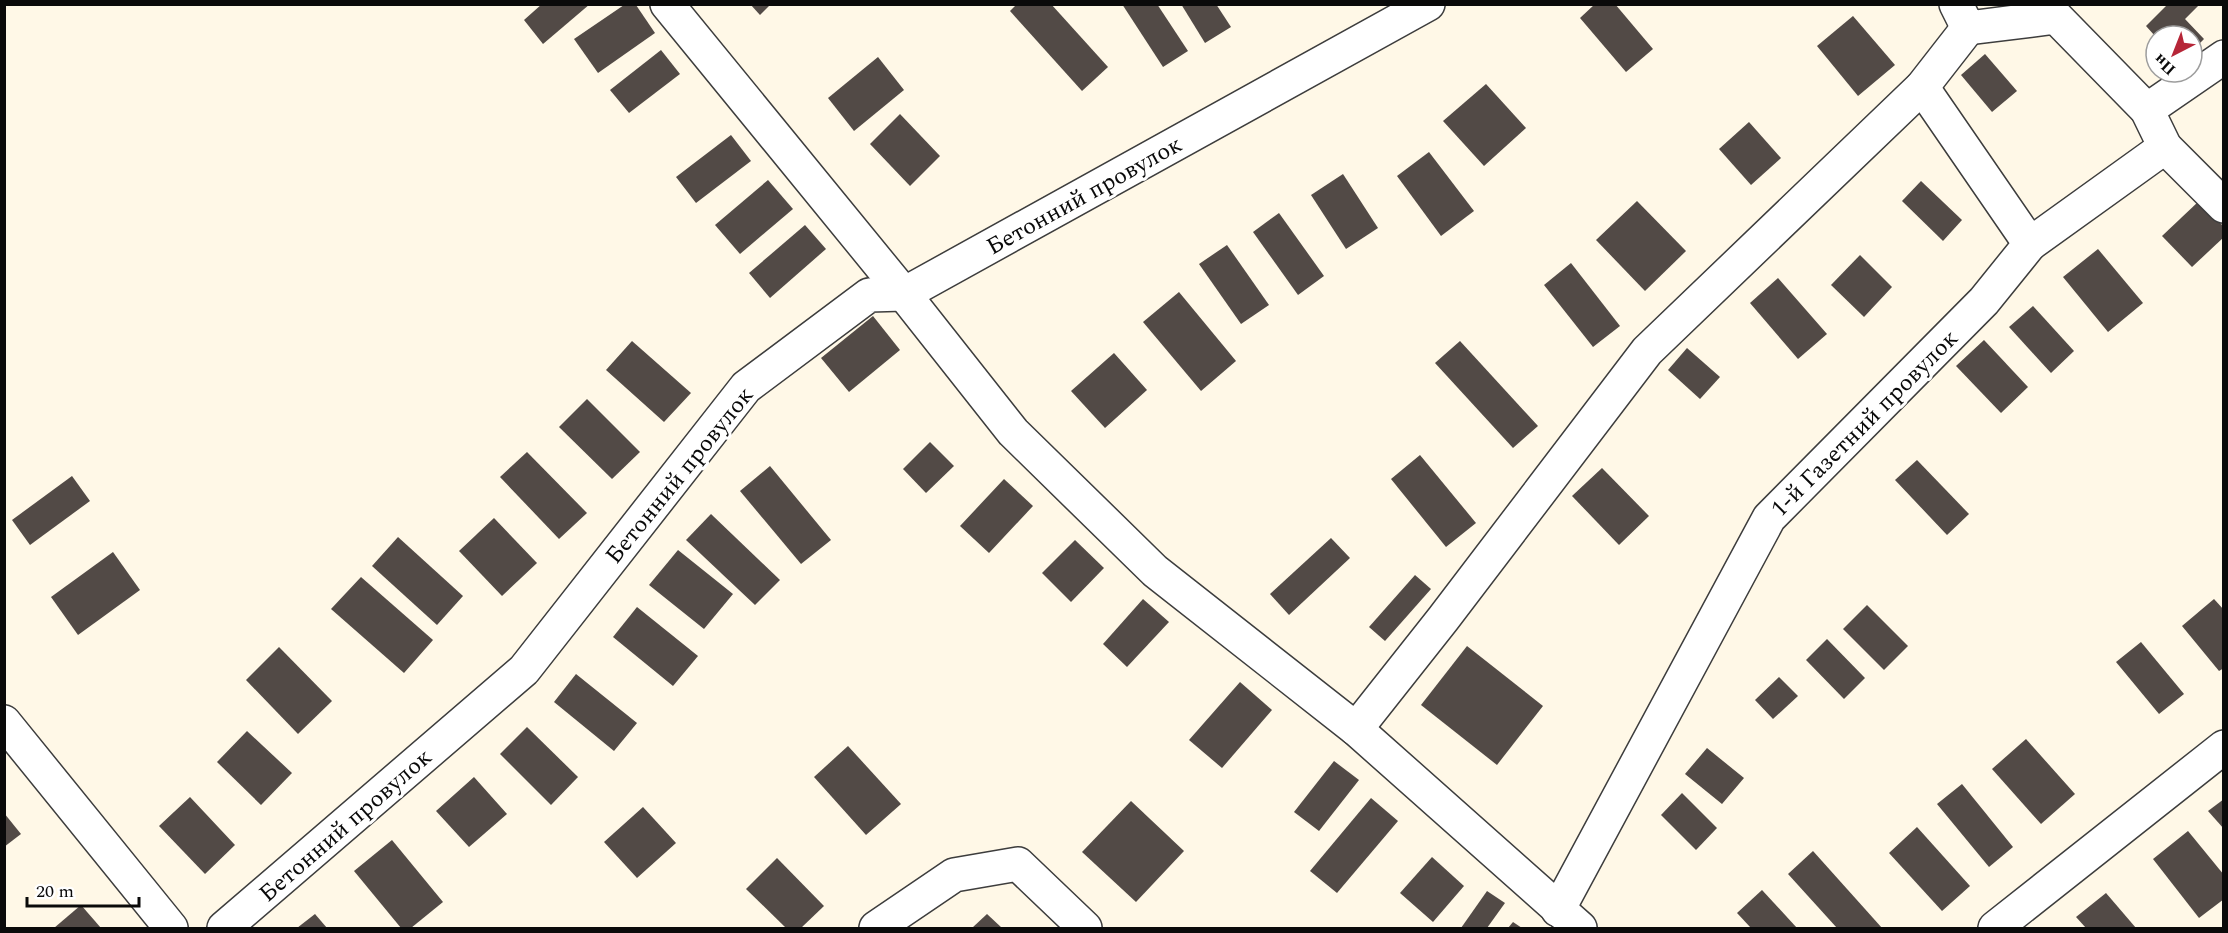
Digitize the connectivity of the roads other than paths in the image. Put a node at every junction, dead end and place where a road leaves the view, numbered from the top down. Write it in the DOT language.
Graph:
graph roads {
  1 [pos="667,4"];
  2 [pos="1428,4"];
  3 [pos="2061,11"];
  4 [pos="1962,16"];
  5 [pos="2223,57"];
  6 [pos="1922,87"];
  7 [pos="2147,110"];
  8 [pos="2165,147"];
  9 [pos="2223,206"];
  10 [pos="2030,244"];
  11 [pos="904,294"];
  12 [pos="4,722"];
  13 [pos="1356,729"];
  14 [pos="2223,747"];
  15 [pos="1569,919"];
  16 [pos="171,928"];
  17 [pos="224,928"];
  18 [pos="876,928"];
  19 [pos="1085,928"];
  20 [pos="1995,928"];
  1 -- 11 [label="street"];
  2 -- 11 [label="street, Бетонний провулок"];
  3 -- 4 [label="street"];
  3 -- 7 [label="street"];
  4 -- 6 [label="street"];
  5 -- 7 [label="street"];
  6 -- 10 [label="street"];
  6 -- 13 [label="street"];
  7 -- 8 [label="street"];
  8 -- 9 [label="street"];
  8 -- 10 [label="street, 1-й Газетний провулок"];
  10 -- 15 [label="street, 1-й Газетний провулок"];
  11 -- 13 [label="street"];
  11 -- 17 [label="street, Бетонний провулок"];
  12 -- 16 [label="street"];
  13 -- 15 [label="street"];
  14 -- 20 [label="street"];
  18 -- 19 [label="street"];
}
